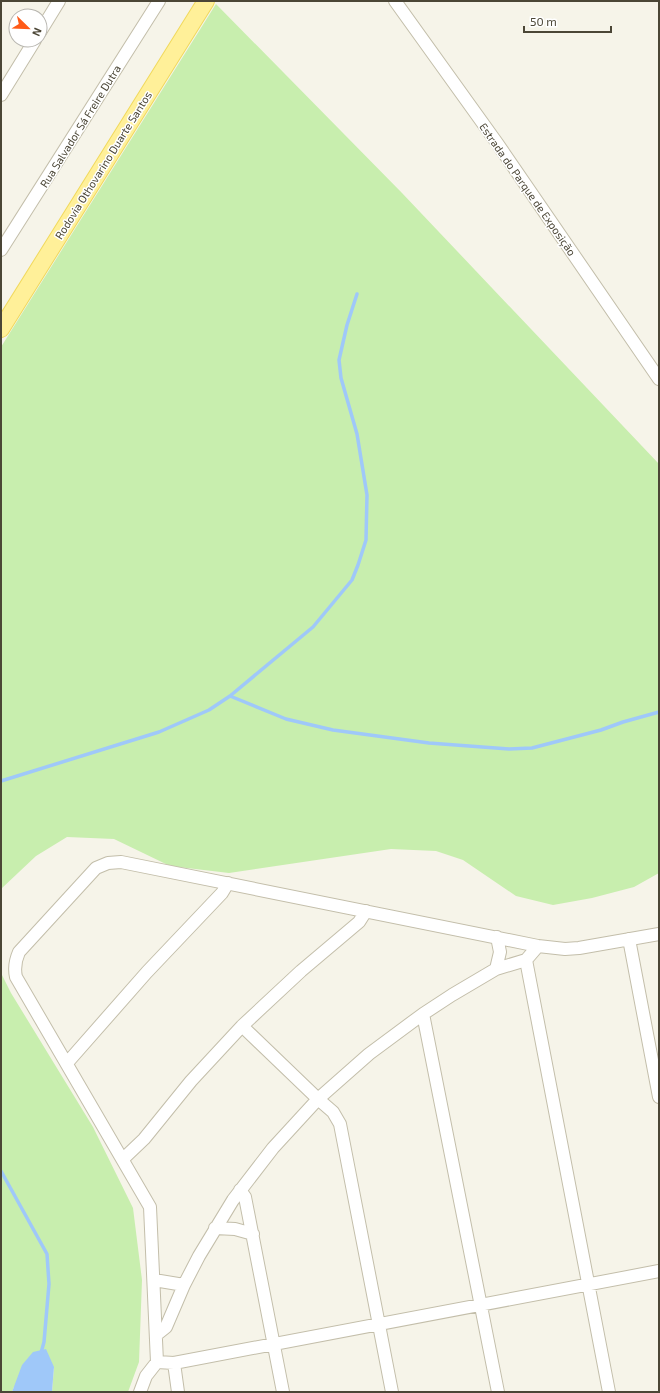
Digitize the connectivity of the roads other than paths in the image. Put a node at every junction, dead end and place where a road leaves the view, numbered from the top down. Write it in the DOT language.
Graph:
graph roads {
  1 [pos="59,1"];
  2 [pos="159,1"];
  3 [pos="206,1"];
  4 [pos="395,1"];
  5 [pos="48,19"];
  6 [pos="30,48"];
  7 [pos="1,95"];
  8 [pos="1,250"];
  9 [pos="1,329"];
  10 [pos="659,378"];
  11 [pos="228,883"];
  12 [pos="366,911"];
  13 [pos="659,934"];
  14 [pos="497,938"];
  15 [pos="629,939"];
  16 [pos="538,946"];
  17 [pos="526,960"];
  18 [pos="496,969"];
  19 [pos="423,1014"];
  20 [pos="242,1026"];
  21 [pos="66,1063"];
  22 [pos="659,1097"];
  23 [pos="318,1099"];
  24 [pos="123,1160"];
  25 [pos="240,1190"];
  26 [pos="215,1228"];
  27 [pos="253,1234"];
  28 [pos="659,1271"];
  29 [pos="154,1280"];
  30 [pos="588,1284"];
  31 [pos="184,1285"];
  32 [pos="480,1305"];
  33 [pos="379,1324"];
  34 [pos="156,1335"];
  35 [pos="274,1344"];
  36 [pos="157,1362"];
  37 [pos="174,1363"];
  38 [pos="140,1392"];
  39 [pos="178,1392"];
  40 [pos="283,1392"];
  41 [pos="392,1392"];
  42 [pos="498,1392"];
  43 [pos="608,1392"];
  1 -- 5 [label="street"];
  2 -- 8 [label="street, Rua Salvador Sá Freire Dutra"];
  3 -- 9 [label="main road, Rodovia Othovarino Duarte Santos"];
  4 -- 10 [label="street, Estrada do Parque de Exposição"];
  6 -- 7 [label="street"];
  11 -- 12 [label="street"];
  11 -- 21 [label="street"];
  11 -- 21 [label="street"];
  12 -- 14 [label="street"];
  12 -- 20 [label="street"];
  13 -- 15 [label="street"];
  14 -- 16 [label="street"];
  14 -- 18 [label="street"];
  15 -- 16 [label="street"];
  15 -- 22 [label="street"];
  16 -- 17 [label="street"];
  17 -- 18 [label="street"];
  17 -- 30 [label="street"];
  18 -- 19 [label="street"];
  19 -- 23 [label="street"];
  19 -- 32 [label="street"];
  20 -- 23 [label="street"];
  20 -- 24 [label="street"];
  21 -- 24 [label="street"];
  23 -- 25 [label="street"];
  23 -- 33 [label="street"];
  24 -- 29 [label="street"];
  25 -- 26 [label="street"];
  25 -- 27 [label="street"];
  26 -- 27 [label="street"];
  26 -- 31 [label="street"];
  27 -- 35 [label="street"];
  28 -- 30 [label="street"];
  29 -- 31 [label="street"];
  29 -- 34 [label="street"];
  30 -- 32 [label="street"];
  30 -- 43 [label="street"];
  31 -- 34 [label="street"];
  32 -- 33 [label="street"];
  32 -- 42 [label="street"];
  33 -- 35 [label="street"];
  33 -- 41 [label="street"];
  34 -- 36 [label="street"];
  35 -- 37 [label="street"];
  35 -- 40 [label="street"];
  36 -- 37 [label="street"];
  36 -- 38 [label="street"];
  37 -- 39 [label="street"];
}
